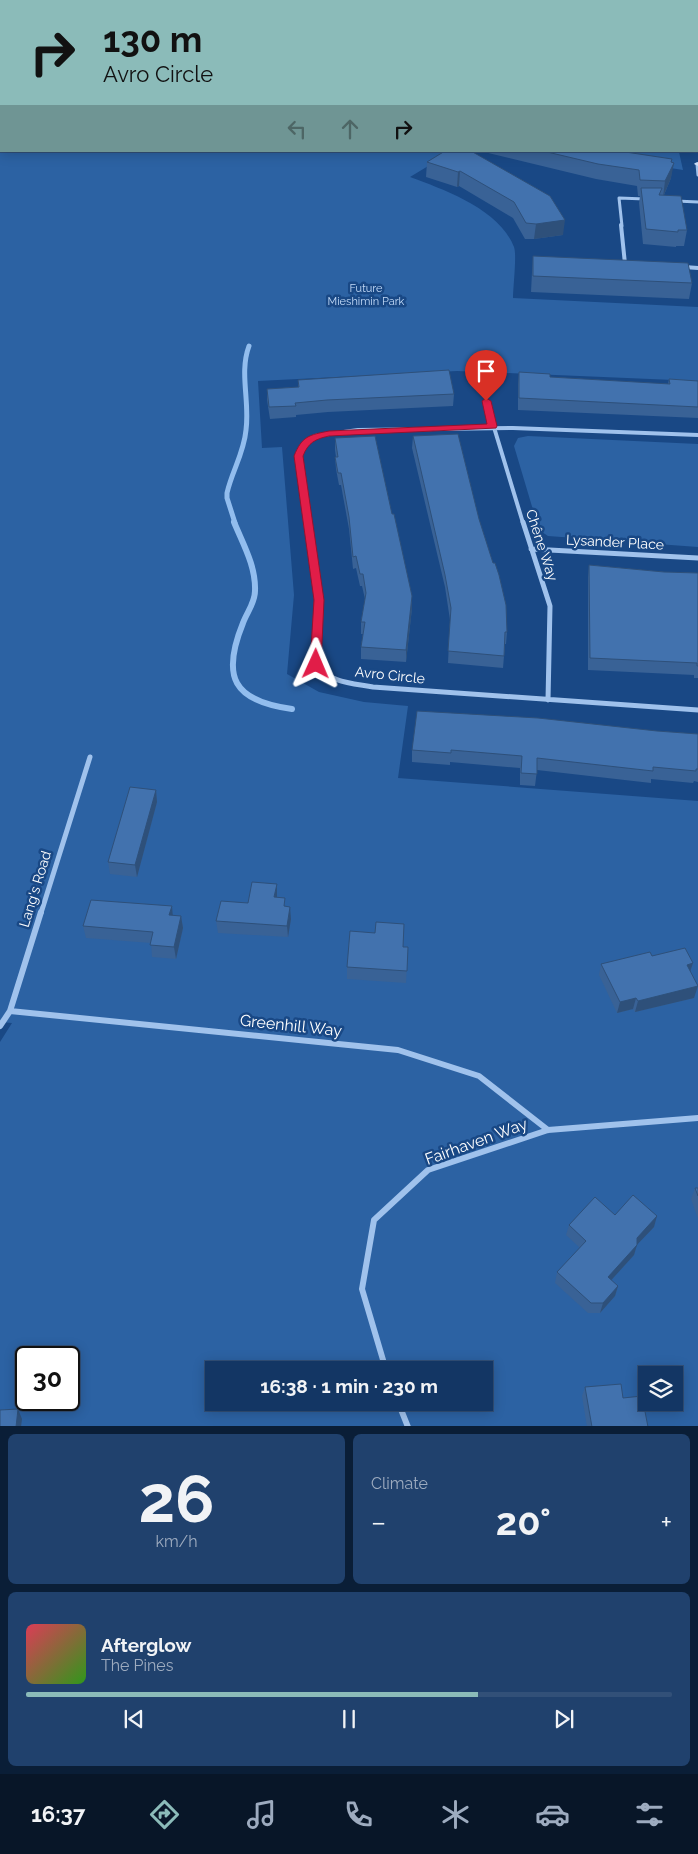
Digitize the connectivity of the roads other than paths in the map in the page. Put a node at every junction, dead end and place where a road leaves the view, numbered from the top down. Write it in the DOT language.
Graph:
graph roads {
  1 [pos="697,164"];
  2 [pos="698,175"];
  3 [pos="646,199"];
  4 [pos="674,201"];
  5 [pos="698,202"];
  6 [pos="633,265"];
  7 [pos="679,267"];
  8 [pos="698,268"];
  9 [pos="486,401"];
  10 [pos="493,426"];
  11 [pos="698,435"];
  12 [pos="531,549"];
  13 [pos="698,558"];
  14 [pos="548,700"];
  15 [pos="698,710"];
  16 [pos="90,757"];
  17 [pos="10,1011"];
  18 [pos="0,1026"];
  19 [pos="698,1118"];
  20 [pos="548,1130"];
  21 [pos="383,1361"];
  22 [pos="402,1411"];
  23 [pos="408,1426"];
  1 -- 2 [label="street"];
  3 -- 6 [label="street"];
  4 -- 5 [label="street"];
  7 -- 8 [label="street"];
  9 -- 10 [label="street, Chêne Way"];
  10 -- 11 [label="street, Avro Circle"];
  10 -- 12 [label="street, Chêne Way"];
  10 -- 14 [label="street, Avro Circle"];
  12 -- 13 [label="street, Lysander Place"];
  12 -- 14 [label="street, Chêne Way"];
  14 -- 15 [label="street, Avro Circle"];
  16 -- 17 [label="street, Lang's Road"];
  17 -- 18 [label="street, Lang's Road"];
  17 -- 20 [label="street, Greenhill Way"];
  19 -- 20 [label="street, Fairhaven Way"];
  20 -- 21 [label="street, Fairhaven Way"];
  22 -- 23 [label="street"];
}
